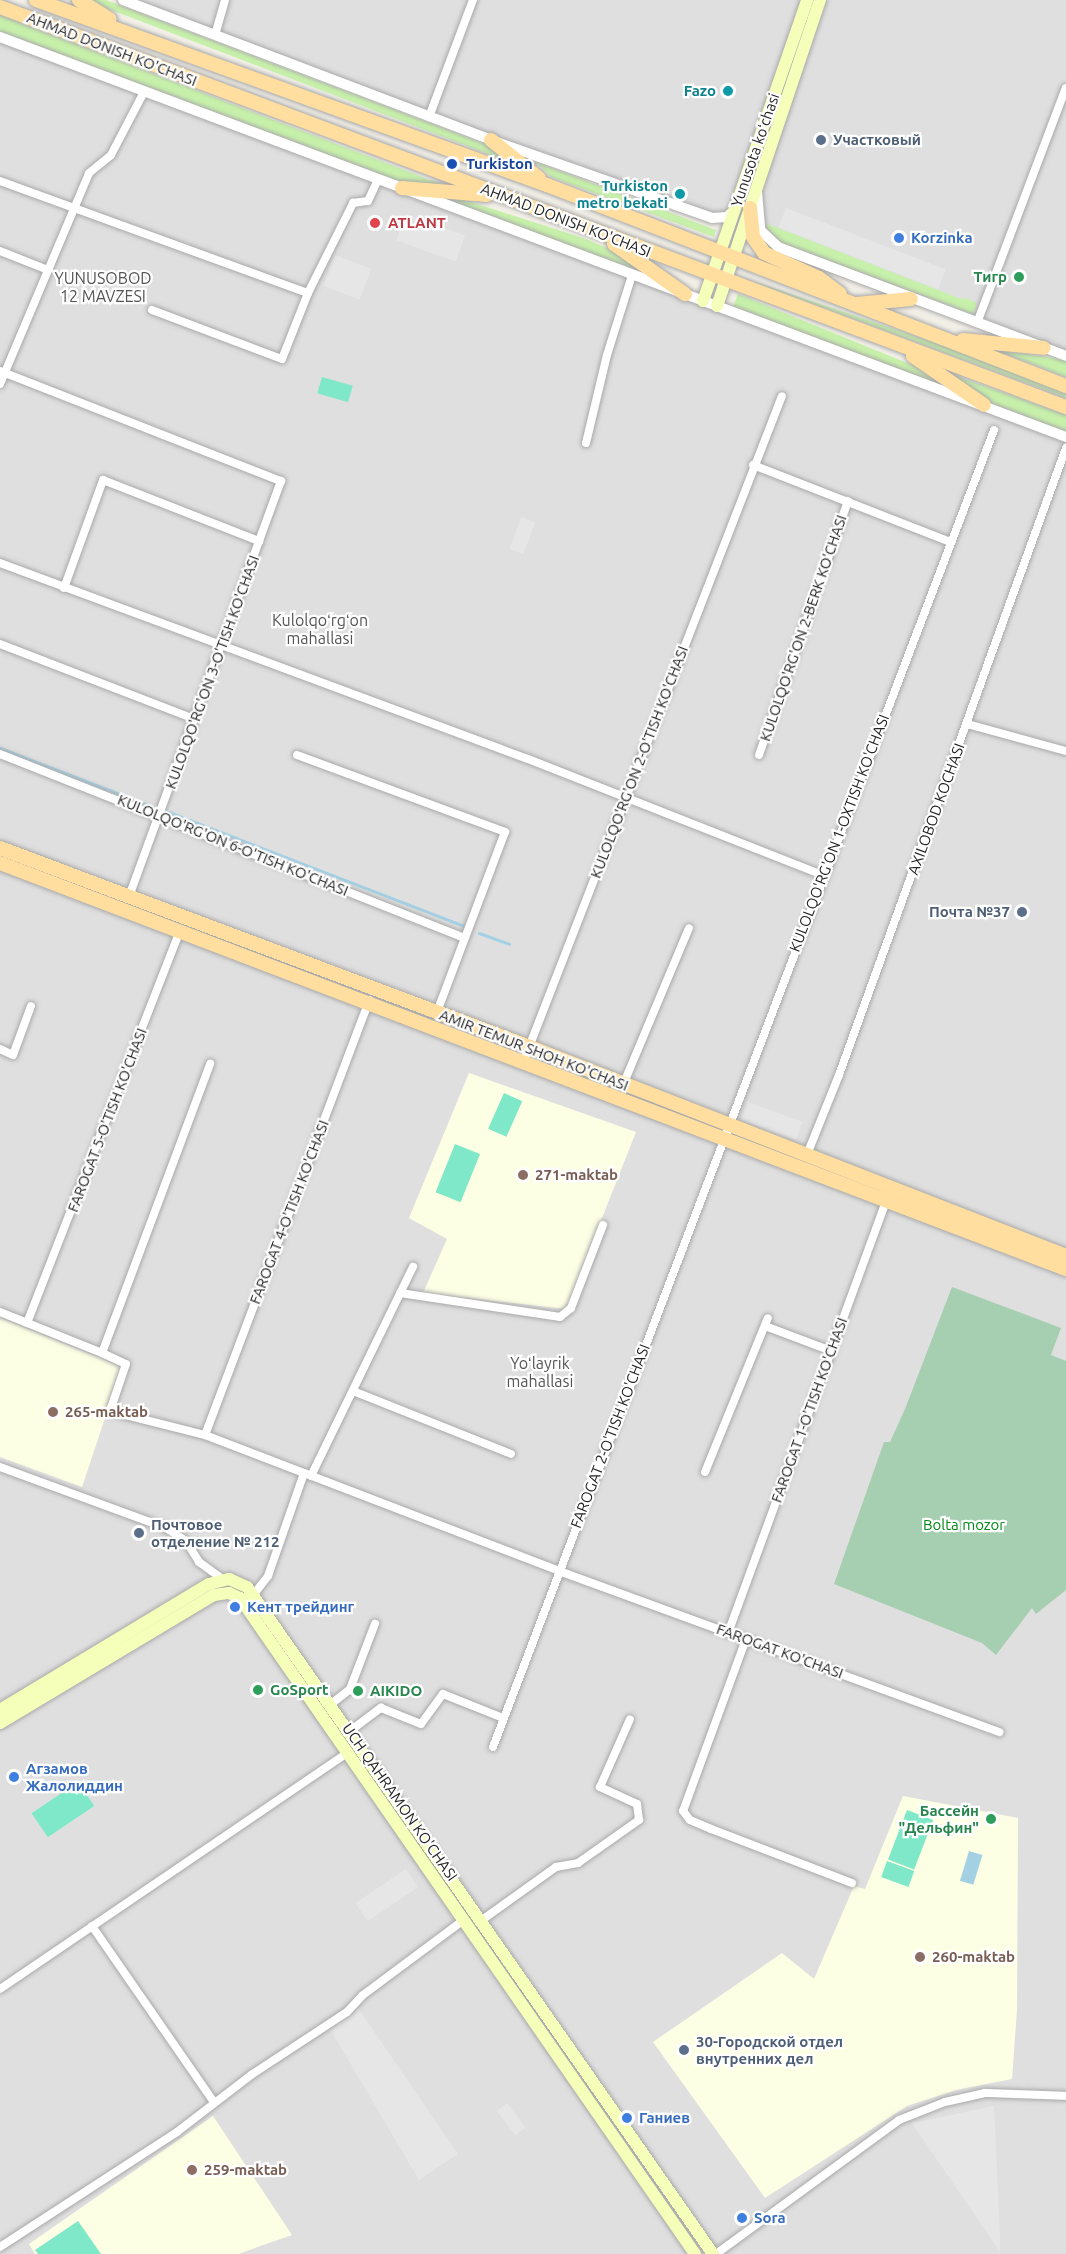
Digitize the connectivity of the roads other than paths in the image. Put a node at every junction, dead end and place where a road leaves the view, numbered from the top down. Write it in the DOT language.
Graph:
graph roads {
  1 [pos="36,0"];
  2 [pos="79,0"];
  3 [pos="123,0"];
  4 [pos="225,0"];
  5 [pos="473,0"];
  6 [pos="807,0"];
  7 [pos="820,0"];
  8 [pos="0,7"];
  9 [pos="135,34"];
  10 [pos="215,35"];
  11 [pos="0,37"];
  12 [pos="1066,88"];
  13 [pos="144,92"];
  14 [pos="429,117"];
  15 [pos="491,140"];
  16 [pos="378,180"];
  17 [pos="0,181"];
  18 [pos="547,185"];
  19 [pos="757,186"];
  20 [pos="402,188"];
  21 [pos="504,197"];
  22 [pos="743,206"];
  23 [pos="74,207"];
  24 [pos="598,232"];
  25 [pos="0,251"];
  26 [pos="727,254"];
  27 [pos="48,270"];
  28 [pos="632,275"];
  29 [pos="719,278"];
  30 [pos="308,293"];
  31 [pos="685,294"];
  32 [pos="912,299"];
  33 [pos="703,301"];
  34 [pos="854,304"];
  35 [pos="717,306"];
  36 [pos="152,310"];
  37 [pos="977,323"];
  38 [pos="940,338"];
  39 [pos="896,344"];
  40 [pos="1044,348"];
  41 [pos="1066,356"];
  42 [pos="2,372"];
  43 [pos="0,384"];
  44 [pos="1066,386"];
  45 [pos="782,396"];
  46 [pos="984,405"];
  47 [pos="1066,407"];
  48 [pos="994,430"];
  49 [pos="1066,437"];
  50 [pos="586,442"];
  51 [pos="1066,448"];
  52 [pos="753,465"];
  53 [pos="848,501"];
  54 [pos="260,541"];
  55 [pos="950,542"];
  56 [pos="0,563"];
  57 [pos="64,588"];
  58 [pos="0,645"];
  59 [pos="222,646"];
  60 [pos="194,719"];
  61 [pos="967,724"];
  62 [pos="1066,751"];
  63 [pos="0,754"];
  64 [pos="297,755"];
  65 [pos="759,755"];
  66 [pos="625,798"];
  67 [pos="160,815"];
  68 [pos="0,848"];
  69 [pos="0,863"];
  70 [pos="823,874"];
  71 [pos="129,897"];
  72 [pos="183,924"];
  73 [pos="689,927"];
  74 [pos="464,938"];
  75 [pos="371,995"];
  76 [pos="31,1006"];
  77 [pos="437,1012"];
  78 [pos="0,1049"];
  79 [pos="527,1054"];
  80 [pos="210,1064"];
  81 [pos="623,1084"];
  82 [pos="727,1132"];
  83 [pos="804,1162"];
  84 [pos="888,1194"];
  85 [pos="603,1225"];
  86 [pos="1066,1256"];
  87 [pos="413,1267"];
  88 [pos="1066,1269"];
  89 [pos="400,1293"];
  90 [pos="0,1312"];
  91 [pos="27,1323"];
  92 [pos="831,1351"];
  93 [pos="102,1353"];
  94 [pos="353,1391"];
  95 [pos="205,1435"];
  96 [pos="512,1454"];
  97 [pos="0,1467"];
  98 [pos="705,1472"];
  99 [pos="308,1475"];
  100 [pos="559,1571"];
  101 [pos="222,1579"];
  102 [pos="254,1594"];
  103 [pos="375,1624"];
  104 [pos="728,1633"];
  105 [pos="746,1639"];
  106 [pos="119,1645"];
  107 [pos="315,1691"];
  108 [pos="332,1704"];
  109 [pos="0,1710"];
  110 [pos="503,1718"];
  111 [pos="630,1719"];
  112 [pos="0,1723"];
  113 [pos="350,1731"];
  114 [pos="999,1732"];
  115 [pos="493,1747"];
  116 [pos="349,1752"];
  117 [pos="852,1883"];
  118 [pos="465,1919"];
  119 [pos="482,1920"];
  120 [pos="92,1926"];
  121 [pos="0,1989"];
  122 [pos="1066,2096"];
  123 [pos="214,2102"];
  124 [pos="0,2247"];
  125 [pos="695,2254"];
  126 [pos="714,2254"];
  1 -- 9 [label="main road, AHMAD DONISH KO'CHASI"];
  2 -- 9 [label="main road"];
  3 -- 10 [label="street"];
  4 -- 10 [label="street"];
  5 -- 14 [label="street"];
  6 -- 22 [label="main road, Yunusota koʻchasi"];
  7 -- 19 [label="main road, Yunusota koʻchasi"];
  8 -- 21 [label="main road, AHMAD DONISH KO'CHASI"];
  9 -- 18 [label="main road, AHMAD DONISH KO'CHASI"];
  10 -- 14 [label="street"];
  11 -- 13 [label="street, AHMAD DONISH KO'CHASI"];
  12 -- 37 [label="street"];
  13 -- 16 [label="street, AHMAD DONISH KO'CHASI"];
  13 -- 23 [label="street"];
  14 -- 15 [label="street"];
  15 -- 18 [label="main road"];
  15 -- 22 [label="street"];
  16 -- 20 [label="street, AHMAD DONISH KO'CHASI"];
  16 -- 30 [label="street"];
  17 -- 23 [label="street"];
  18 -- 26 [label="main road, AHMAD DONISH KO'CHASI"];
  19 -- 22 [label="main road, Yunusota koʻchasi"];
  19 -- 32 [label="street"];
  20 -- 21 [label="main road"];
  20 -- 28 [label="street, AHMAD DONISH KO'CHASI"];
  21 -- 24 [label="main road, AHMAD DONISH KO'CHASI"];
  22 -- 26 [label="main road, Yunusota koʻchasi"];
  22 -- 34 [label="main road"];
  23 -- 27 [label="street"];
  23 -- 30 [label="street"];
  24 -- 29 [label="main road, AHMAD DONISH KO'CHASI"];
  24 -- 31 [label="main road"];
  25 -- 27 [label="street"];
  26 -- 29 [label="main road, Yunusota koʻchasi"];
  26 -- 34 [label="main road, AHMAD DONISH KO'CHASI"];
  27 -- 42 [label="street"];
  28 -- 31 [label="street, AHMAD DONISH KO'CHASI"];
  28 -- 50 [label="street"];
  29 -- 33 [label="main road, Yunusota koʻchasi"];
  29 -- 35 [label="main road, Yunusota koʻchasi"];
  29 -- 39 [label="main road, AHMAD DONISH KO'CHASI"];
  30 -- 36 [label="street"];
  31 -- 33 [label="street, AHMAD DONISH KO'CHASI"];
  32 -- 34 [label="main road"];
  32 -- 37 [label="street"];
  33 -- 35 [label="street, AHMAD DONISH KO'CHASI"];
  34 -- 38 [label="main road, AHMAD DONISH KO'CHASI"];
  35 -- 46 [label="street, AHMAD DONISH KO'CHASI"];
  37 -- 40 [label="street"];
  38 -- 40 [label="main road"];
  38 -- 44 [label="main road, AHMAD DONISH KO'CHASI"];
  39 -- 46 [label="main road"];
  39 -- 47 [label="main road, AHMAD DONISH KO'CHASI"];
  40 -- 41 [label="street"];
  42 -- 43 [label="street"];
  42 -- 54 [label="street, KULOLQO'RG'ON 3-O'TISH KO'CHASI"];
  45 -- 52 [label="street, KULOLQO'RG'ON 2-O'TISH KO'CHASI"];
  46 -- 49 [label="street, AHMAD DONISH KO'CHASI"];
  48 -- 55 [label="street, KULOLQO'RG'ON 1-OXTISH KO'CHASI"];
  51 -- 61 [label="street, AXILOBOD KOCHASI"];
  52 -- 53 [label="street"];
  52 -- 66 [label="street, KULOLQO'RG'ON 2-O'TISH KO'CHASI"];
  53 -- 55 [label="street"];
  53 -- 65 [label="street, KULOLQO'RG'ON 2-BERK KO'CHASI"];
  54 -- 57 [label="street"];
  54 -- 59 [label="street, KULOLQO'RG'ON 3-O'TISH KO'CHASI"];
  55 -- 70 [label="street, KULOLQO'RG'ON 1-OXTISH KO'CHASI"];
  56 -- 57 [label="street"];
  57 -- 59 [label="street"];
  58 -- 60 [label="street"];
  59 -- 60 [label="street, KULOLQO'RG'ON 3-O'TISH KO'CHASI"];
  59 -- 66 [label="street"];
  60 -- 67 [label="street, KULOLQO'RG'ON 3-O'TISH KO'CHASI"];
  61 -- 62 [label="street"];
  61 -- 83 [label="street, AXILOBOD KOCHASI"];
  63 -- 67 [label="street, KULOLQO'RG'ON 6-O'TISH KO'CHASI"];
  64 -- 74 [label="street"];
  66 -- 70 [label="street"];
  66 -- 79 [label="street, KULOLQO'RG'ON 2-O'TISH KO'CHASI"];
  67 -- 71 [label="street, KULOLQO'RG'ON 3-O'TISH KO'CHASI"];
  67 -- 74 [label="street, KULOLQO'RG'ON 6-O'TISH KO'CHASI"];
  68 -- 71 [label="main road, AMIR TEMUR SHOH KO'CHASI"];
  69 -- 72 [label="main road, AMIR TEMUR SHOH KO'CHASI"];
  70 -- 82 [label="street, KULOLQO'RG'ON 1-OXTISH KO'CHASI"];
  71 -- 72 [label="main road, AMIR TEMUR SHOH KO'CHASI"];
  72 -- 75 [label="main road, AMIR TEMUR SHOH KO'CHASI"];
  72 -- 91 [label="street, FAROGAT 5-O'TISH KO'CHASI"];
  73 -- 81 [label="street"];
  74 -- 77 [label="street"];
  75 -- 77 [label="main road, AMIR TEMUR SHOH KO'CHASI"];
  75 -- 79 [label="main road, AMIR TEMUR SHOH KO'CHASI"];
  75 -- 95 [label="street, FAROGAT 4-O'TISH KO'CHASI"];
  76 -- 78 [label="street"];
  77 -- 79 [label="main road, AMIR TEMUR SHOH KO'CHASI"];
  79 -- 81 [label="main road, AMIR TEMUR SHOH KO'CHASI"];
  79 -- 82 [label="main road, AMIR TEMUR SHOH KO'CHASI"];
  80 -- 93 [label="street"];
  81 -- 82 [label="main road, AMIR TEMUR SHOH KO'CHASI"];
  82 -- 83 [label="main road, AMIR TEMUR SHOH KO'CHASI"];
  82 -- 100 [label="street, FAROGAT 2-O'TISH KO'CHASI"];
  83 -- 84 [label="main road, AMIR TEMUR SHOH KO'CHASI"];
  84 -- 86 [label="main road, AMIR TEMUR SHOH KO'CHASI"];
  84 -- 88 [label="main road, AMIR TEMUR SHOH KO'CHASI"];
  84 -- 92 [label="street, FAROGAT 1-O'TISH KO'CHASI"];
  85 -- 89 [label="street"];
  87 -- 89 [label="street"];
  89 -- 94 [label="street"];
  90 -- 91 [label="street"];
  91 -- 93 [label="street"];
  92 -- 98 [label="street"];
  92 -- 104 [label="street, FAROGAT 1-O'TISH KO'CHASI"];
  93 -- 95 [label="street, FAROGAT KO'CHASI"];
  94 -- 96 [label="street"];
  94 -- 99 [label="street"];
  95 -- 99 [label="street, FAROGAT KO'CHASI"];
  97 -- 101 [label="street"];
  99 -- 100 [label="street, FAROGAT KO'CHASI"];
  99 -- 102 [label="street"];
  100 -- 104 [label="street, FAROGAT KO'CHASI"];
  100 -- 110 [label="street, FAROGAT 2-O'TISH KO'CHASI"];
  101 -- 102 [label="main road, UCH QAHRAMON KO'CHASI"];
  101 -- 106 [label="main road, UCH QAHRAMON KO'CHASI"];
  102 -- 107 [label="main road, UCH QAHRAMON KO'CHASI"];
  103 -- 108 [label="street"];
  104 -- 105 [label="street, FAROGAT KO'CHASI"];
  105 -- 114 [label="street, FAROGAT KO'CHASI"];
  105 -- 117 [label="street"];
  106 -- 107 [label="main road, UCH QAHRAMON KO'CHASI"];
  106 -- 109 [label="main road, UCH QAHRAMON KO'CHASI"];
  106 -- 112 [label="main road, UCH QAHRAMON KO'CHASI"];
  107 -- 108 [label="main road, UCH QAHRAMON KO'CHASI"];
  107 -- 116 [label="main road"];
  108 -- 113 [label="main road, UCH QAHRAMON KO'CHASI"];
  110 -- 113 [label="street"];
  110 -- 115 [label="street, FAROGAT 2-O'TISH KO'CHASI"];
  111 -- 119 [label="street"];
  113 -- 119 [label="main road, UCH QAHRAMON KO'CHASI"];
  116 -- 118 [label="main road"];
  116 -- 120 [label="street"];
  118 -- 123 [label="street"];
  118 -- 125 [label="main road"];
  119 -- 126 [label="main road, UCH QAHRAMON KO'CHASI"];
  120 -- 121 [label="street"];
  120 -- 123 [label="street"];
  122 -- 126 [label="street"];
  123 -- 124 [label="street"];
}
